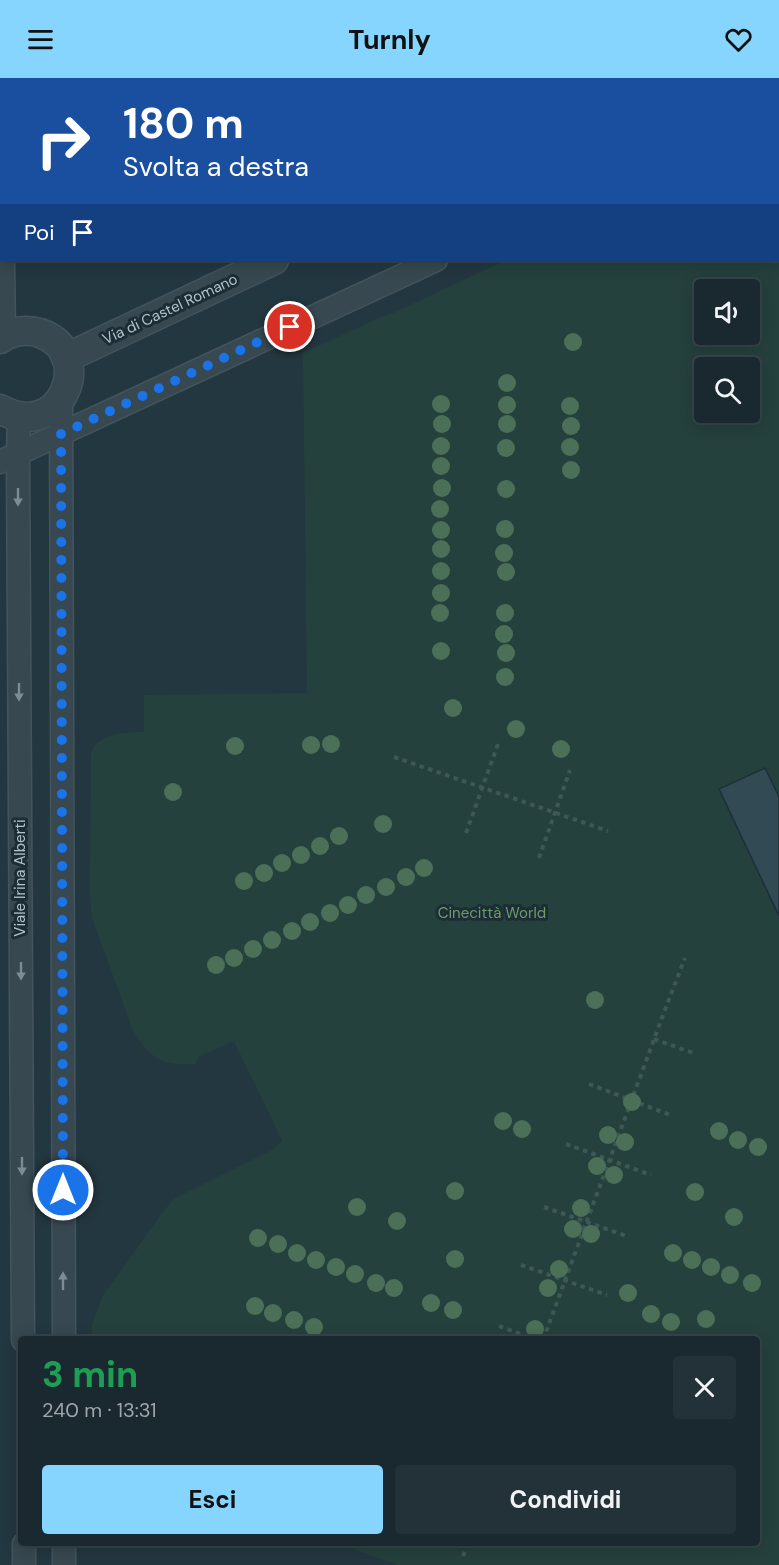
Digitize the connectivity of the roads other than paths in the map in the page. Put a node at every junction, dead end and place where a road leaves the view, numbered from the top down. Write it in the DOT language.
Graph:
graph roads {
  1 [pos="3,261"];
  2 [pos="434,261"];
  3 [pos="260,262"];
  4 [pos="2,338"];
  5 [pos="66,358"];
  6 [pos="61,400"];
  7 [pos="7,416"];
  8 [pos="61,434"];
  9 [pos="9,458"];
  10 [pos="23,1336"];
  11 [pos="64,1336"];
  12 [pos="24,1546"];
  13 [pos="64,1546"];
  14 [pos="24,1565"];
  15 [pos="64,1565"];
  1 -- 4 [label="street"];
  2 -- 8 [label="street"];
  3 -- 5 [label="street, Via di Castel Romano"];
  4 -- 5 [label="street"];
  5 -- 6 [label="street"];
  6 -- 7 [label="street"];
  6 -- 8 [label="street"];
  7 -- 9 [label="street, Viale Irina Alberti"];
  8 -- 9 [label="street"];
  11 -- 8 [label="street, one-way"];
  9 -- 10 [label="street, Viale Irina Alberti, one-way"];
  12 -- 14 [label="street"];
  13 -- 15 [label="street"];
}
